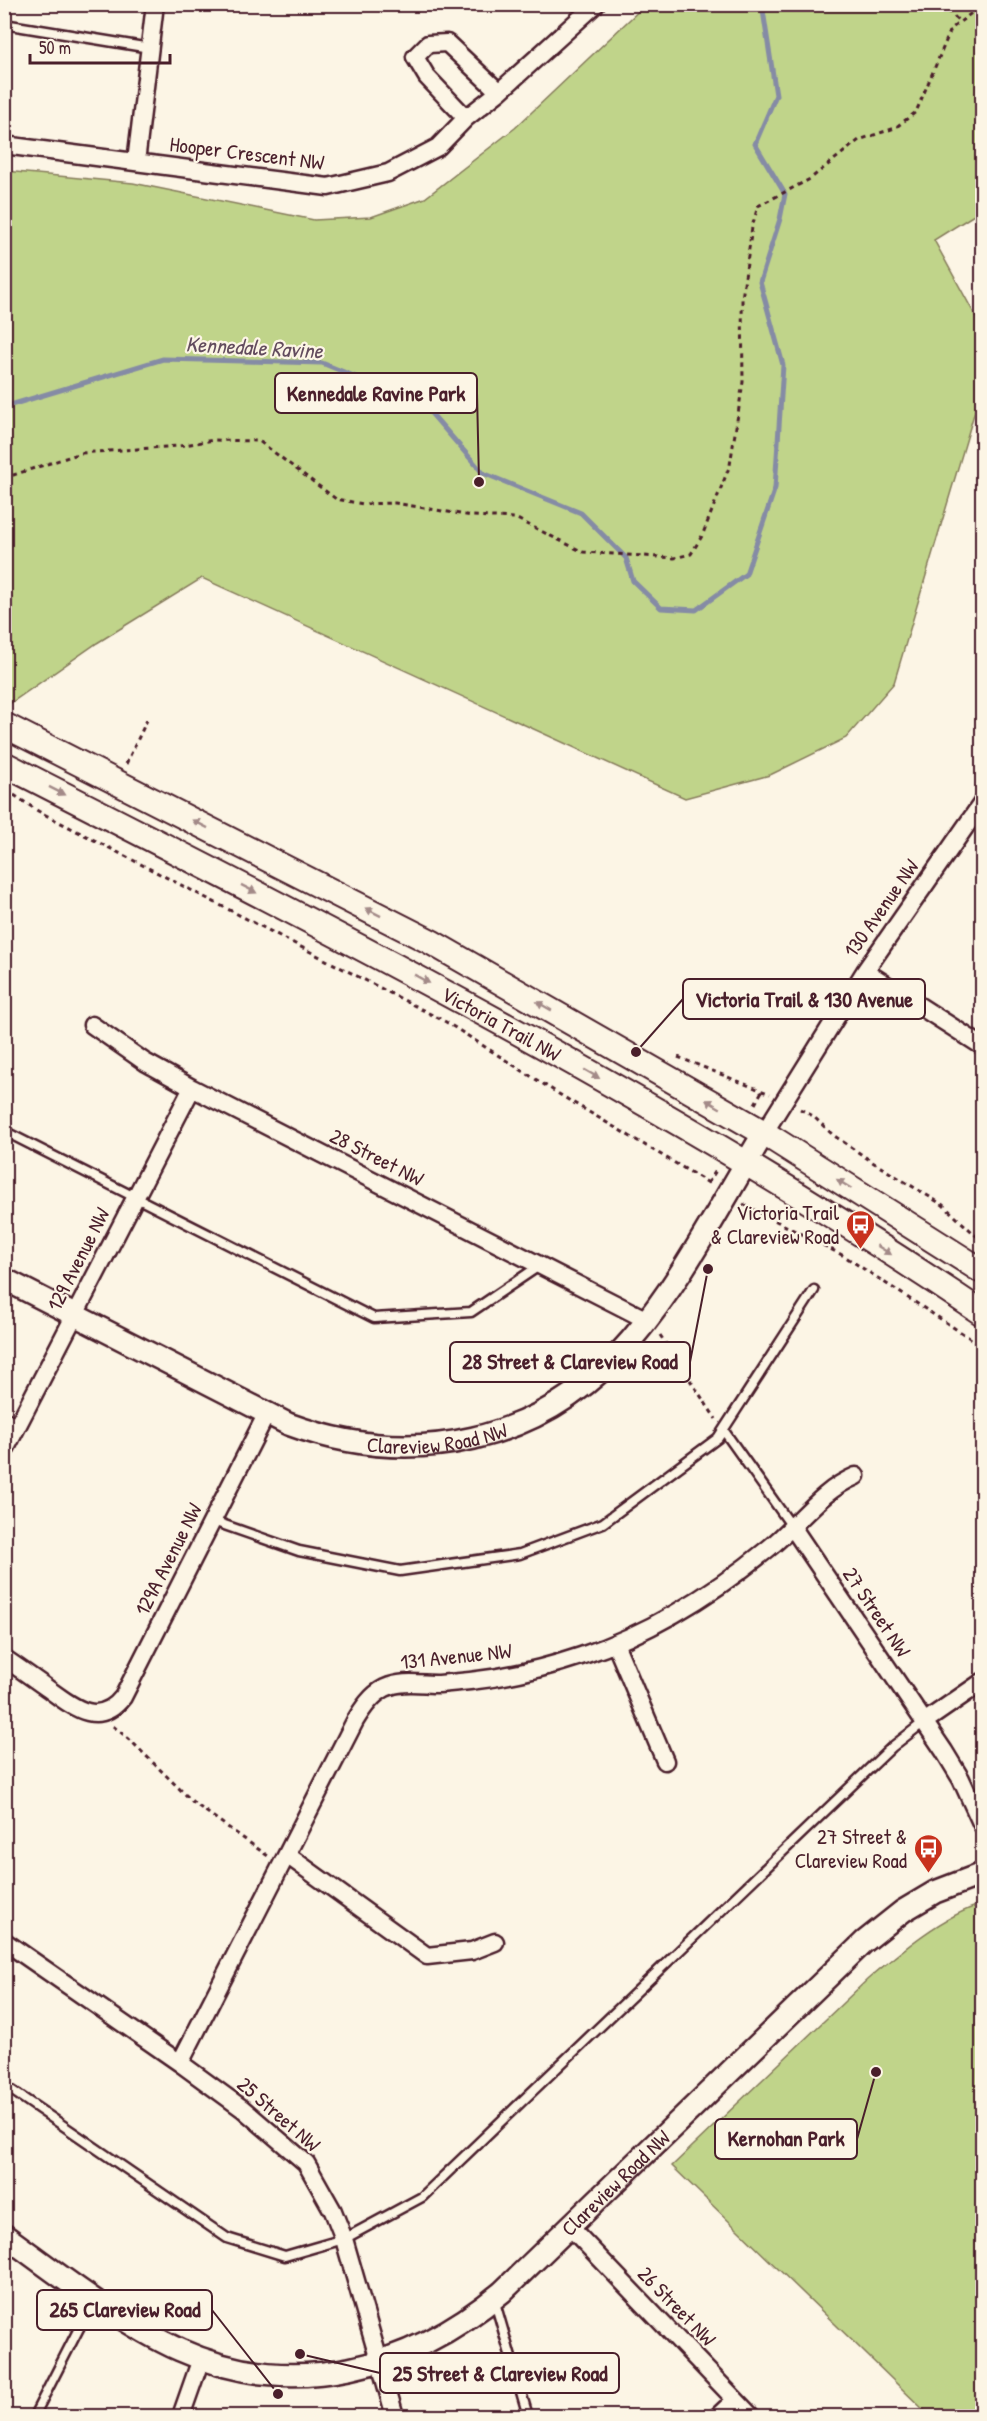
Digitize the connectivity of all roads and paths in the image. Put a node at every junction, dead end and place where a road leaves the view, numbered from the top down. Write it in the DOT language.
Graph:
graph roads {
  1 [pos="155,4"];
  2 [pos="596,4"];
  3 [pos="941,4"];
  4 [pos="982,8"];
  5 [pos="960,22"];
  6 [pos="4,24"];
  7 [pos="150,48"];
  8 [pos="499,92"];
  9 [pos="466,118"];
  10 [pos="4,145"];
  11 [pos="136,162"];
  12 [pos="4,478"];
  13 [pos="147,720"];
  14 [pos="4,725"];
  15 [pos="4,764"];
  16 [pos="117,782"];
  17 [pos="13,794"];
  18 [pos="982,803"];
  19 [pos="864,971"];
  20 [pos="92,1025"];
  21 [pos="982,1046"];
  22 [pos="668,1053"];
  23 [pos="192,1088"];
  24 [pos="784,1100"];
  25 [pos="4,1131"];
  26 [pos="764,1133"];
  27 [pos="746,1162"];
  28 [pos="727,1195"];
  29 [pos="135,1197"];
  30 [pos="982,1241"];
  31 [pos="540,1265"];
  32 [pos="982,1271"];
  33 [pos="4,1279"];
  34 [pos="814,1290"];
  35 [pos="982,1313"];
  36 [pos="75,1314"];
  37 [pos="647,1320"];
  38 [pos="982,1346"];
  39 [pos="267,1413"];
  40 [pos="12,1420"];
  41 [pos="724,1431"];
  42 [pos="4,1452"];
  43 [pos="855,1476"];
  44 [pos="213,1521"];
  45 [pos="793,1528"];
  46 [pos="615,1643"];
  47 [pos="4,1658"];
  48 [pos="982,1682"];
  49 [pos="98,1713"];
  50 [pos="924,1722"];
  51 [pos="664,1761"];
  52 [pos="982,1825"];
  53 [pos="285,1861"];
  54 [pos="982,1874"];
  55 [pos="4,1941"];
  56 [pos="495,1942"];
  57 [pos="180,2063"];
  58 [pos="4,2085"];
  59 [pos="570,2227"];
  60 [pos="4,2235"];
  61 [pos="344,2239"];
  62 [pos="94,2299"];
  63 [pos="494,2299"];
  64 [pos="201,2359"];
  65 [pos="379,2362"];
  66 [pos="735,2400"];
  67 [pos="34,2416"];
  68 [pos="181,2416"];
  69 [pos="395,2416"];
  70 [pos="528,2416"];
  71 [pos="717,2416"];
  72 [pos="751,2416"];
  1 -- 7 [label="street"];
  2 -- 8 [label="street, Hooper Crescent NW"];
  3 -- 5 [label="path"];
  4 -- 5 [label="path"];
  5 -- 12 [label="path"];
  6 -- 7 [label="lane"];
  7 -- 11 [label="street"];
  8 -- 9 [label="street, Hooper Crescent NW"];
  8 -- 9 [label="street"];
  9 -- 11 [label="street, Hooper Crescent NW"];
  10 -- 11 [label="street, Hooper Crescent NW"];
  13 -- 16 [label="path"];
  14 -- 16 [label="main road, Victoria Trail NW"];
  15 -- 27 [label="main road, Victoria Trail NW, one-way"];
  26 -- 16 [label="main road, Victoria Trail NW, one-way"];
  17 -- 28 [label="path"];
  18 -- 19 [label="street, 130 Avenue NW"];
  19 -- 21 [label="street"];
  19 -- 24 [label="street, 130 Avenue NW"];
  20 -- 23 [label="street, 28 Street NW"];
  22 -- 24 [label="path"];
  23 -- 29 [label="street, 129 Avenue NW"];
  23 -- 31 [label="street, 28 Street NW"];
  24 -- 26 [label="street, 130 Avenue NW"];
  24 -- 30 [label="path"];
  25 -- 29 [label="lane"];
  26 -- 27 [label="street, Clareview Road NW"];
  32 -- 26 [label="main road, Victoria Trail NW, one-way"];
  27 -- 28 [label="street, Clareview Road NW"];
  27 -- 35 [label="main road, Victoria Trail NW, one-way"];
  28 -- 37 [label="street, Clareview Road NW"];
  28 -- 38 [label="path"];
  29 -- 31 [label="lane"];
  29 -- 36 [label="street, 129 Avenue NW"];
  31 -- 37 [label="street, 28 Street NW"];
  33 -- 36 [label="street, Clareview Road NW"];
  34 -- 41 [label="lane"];
  36 -- 39 [label="street, Clareview Road NW"];
  36 -- 40 [label="street, 129 Avenue NW"];
  37 -- 39 [label="street, Clareview Road NW"];
  37 -- 41 [label="path"];
  39 -- 44 [label="street, 129A Avenue NW"];
  40 -- 42 [label="street, 129 Avenue NW"];
  41 -- 44 [label="lane"];
  41 -- 45 [label="lane"];
  43 -- 45 [label="street, 131 Avenue NW"];
  44 -- 49 [label="street, 129A Avenue NW"];
  45 -- 46 [label="street, 131 Avenue NW"];
  45 -- 50 [label="street, 27 Street NW"];
  46 -- 51 [label="street"];
  46 -- 53 [label="street, 131 Avenue NW"];
  47 -- 49 [label="street"];
  48 -- 50 [label="street"];
  49 -- 53 [label="path"];
  50 -- 52 [label="street, 27 Street NW"];
  50 -- 61 [label="lane"];
  53 -- 56 [label="street"];
  53 -- 57 [label="street, 131 Avenue NW"];
  54 -- 59 [label="street, Clareview Road NW"];
  55 -- 57 [label="street, 25 Street NW"];
  57 -- 61 [label="street, 25 Street NW"];
  58 -- 61 [label="lane"];
  59 -- 63 [label="street, Clareview Road NW"];
  59 -- 66 [label="street, 26 Street NW"];
  60 -- 62 [label="street, Clareview Road NW"];
  61 -- 65 [label="street, 25 Street NW"];
  62 -- 64 [label="street, Clareview Road NW"];
  62 -- 67 [label="lane"];
  63 -- 65 [label="street, Clareview Road NW"];
  63 -- 70 [label="lane"];
  64 -- 65 [label="street, Clareview Road NW"];
  64 -- 68 [label="street"];
  65 -- 69 [label="street, 25 Street NW"];
  66 -- 71 [label="street"];
  66 -- 72 [label="street, 26 Street NW"];
}
